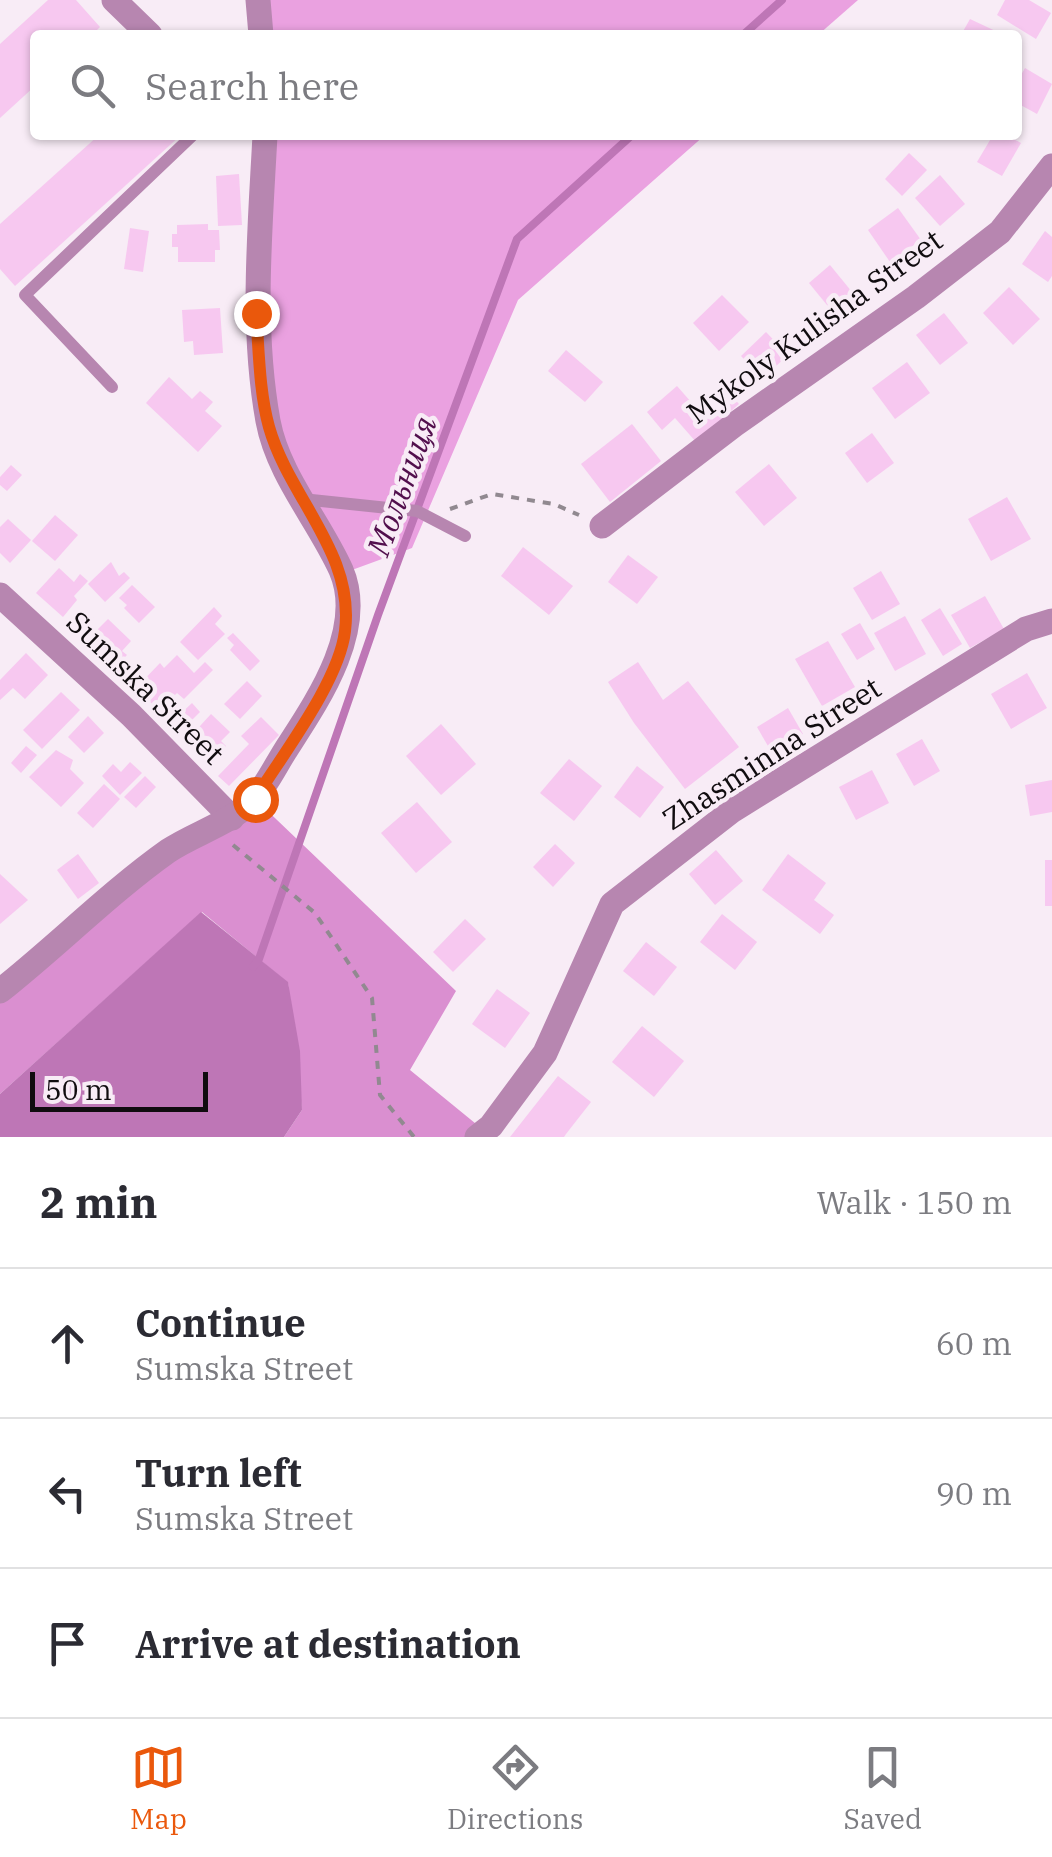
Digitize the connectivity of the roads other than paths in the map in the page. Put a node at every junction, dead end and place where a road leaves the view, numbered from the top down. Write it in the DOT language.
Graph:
graph roads {
  1 [pos="114,0"];
  2 [pos="258,0"];
  3 [pos="145,30"];
  4 [pos="261,30"];
  5 [pos="188,140"];
  6 [pos="265,140"];
  7 [pos="1052,166"];
  8 [pos="112,387"];
  9 [pos="302,499"];
  10 [pos="602,526"];
  11 [pos="465,536"];
  12 [pos="0,594"];
  13 [pos="1052,621"];
  14 [pos="221,822"];
  15 [pos="0,992"];
  16 [pos="477,1137"];
  1 -- 3 [label="street"];
  2 -- 4 [label="street"];
  5 -- 8 [label="lane"];
  6 -- 9 [label="street"];
  7 -- 10 [label="street, Mykoly Kulisha Street"];
  9 -- 11 [label="lane"];
  9 -- 14 [label="street"];
  12 -- 14 [label="street, Sumska Street"];
  13 -- 16 [label="street, Zhasminna Street"];
  14 -- 15 [label="street"];
}
